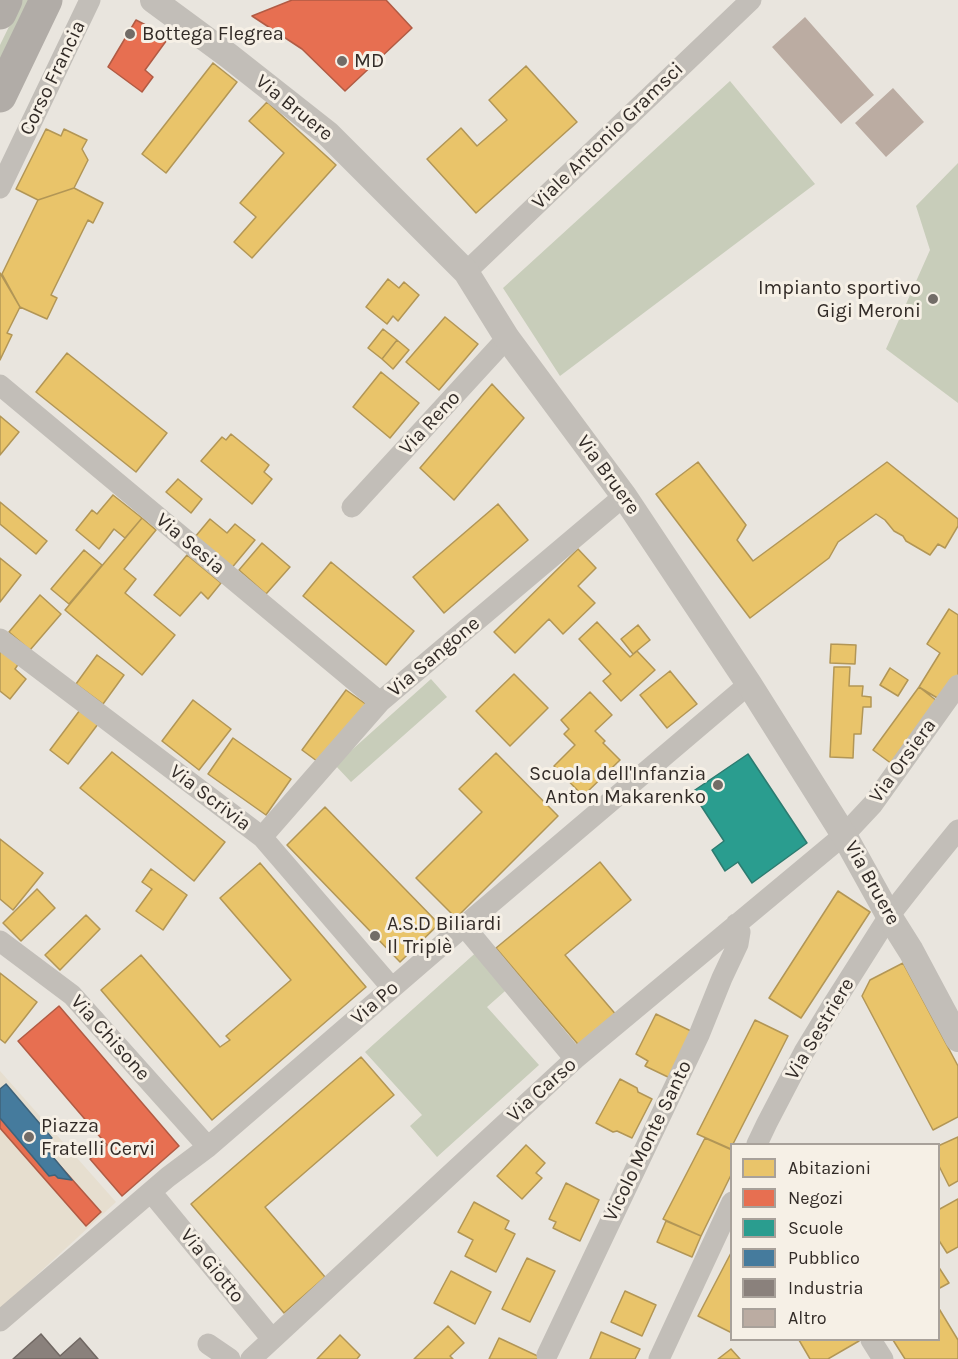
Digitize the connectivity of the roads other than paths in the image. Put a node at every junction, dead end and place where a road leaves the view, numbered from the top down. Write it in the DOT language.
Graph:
graph roads {
  1 [pos="6,0"];
  2 [pos="46,0"];
  3 [pos="90,0"];
  4 [pos="153,0"];
  5 [pos="751,0"];
  6 [pos="0,13"];
  7 [pos="0,96"];
  8 [pos="0,188"];
  9 [pos="466,272"];
  10 [pos="507,338"];
  11 [pos="0,385"];
  12 [pos="624,496"];
  13 [pos="352,507"];
  14 [pos="0,639"];
  15 [pos="750,684"];
  16 [pos="958,685"];
  17 [pos="380,702"];
  18 [pos="958,830"];
  19 [pos="844,835"];
  20 [pos="262,837"];
  21 [pos="889,916"];
  22 [pos="736,924"];
  23 [pos="464,926"];
  24 [pos="0,941"];
  25 [pos="392,988"];
  26 [pos="958,1039"];
  27 [pos="575,1059"];
  28 [pos="757,1143"];
  29 [pos="208,1147"];
  30 [pos="151,1192"];
  31 [pos="730,1209"];
  32 [pos="0,1321"];
  33 [pos="272,1339"];
  34 [pos="872,1341"];
  35 [pos="208,1344"];
  36 [pos="547,1355"];
  37 [pos="661,1358"];
  38 [pos="230,1359"];
  39 [pos="251,1359"];
  40 [pos="883,1359"];
  1 -- 6 [label="main road"];
  2 -- 7 [label="main road, Corso Francia"];
  3 -- 8 [label="street, Corso Francia"];
  4 -- 9 [label="street, Via Bruere"];
  5 -- 9 [label="street, Viale Antonio Gramsci"];
  9 -- 10 [label="street, Via Bruere"];
  10 -- 12 [label="street, Via Bruere"];
  10 -- 13 [label="street, Via Reno"];
  11 -- 17 [label="street, Via Sesia"];
  12 -- 15 [label="street, Via Bruere"];
  12 -- 17 [label="street, Via Sangone"];
  14 -- 20 [label="street, Via Scrivia"];
  15 -- 19 [label="street, Via Bruere"];
  15 -- 23 [label="street, Via Po"];
  16 -- 19 [label="street, Via Orsiera"];
  17 -- 20 [label="street, Via Sangone"];
  18 -- 21 [label="street, Via Sestriere"];
  19 -- 21 [label="street, Via Bruere"];
  19 -- 22 [label="street, Via Carso"];
  20 -- 25 [label="street, Via Scrivia"];
  21 -- 26 [label="street, Via Bruere"];
  21 -- 28 [label="street, Via Sestriere"];
  22 -- 27 [label="street, Via Carso"];
  22 -- 36 [label="street, Vicolo Monte Santo"];
  23 -- 25 [label="street, Via Po"];
  23 -- 27 [label="street"];
  24 -- 29 [label="street, Via Chisone"];
  25 -- 29 [label="street, Via Po"];
  27 -- 33 [label="street, Via Carso"];
  29 -- 30 [label="street, Via Po"];
  30 -- 32 [label="street, Via Po"];
  30 -- 33 [label="street, Via Giotto"];
  31 -- 37 [label="street"];
  33 -- 39 [label="street, Via Carso"];
  34 -- 40 [label="street"];
  35 -- 38 [label="street"];
}
